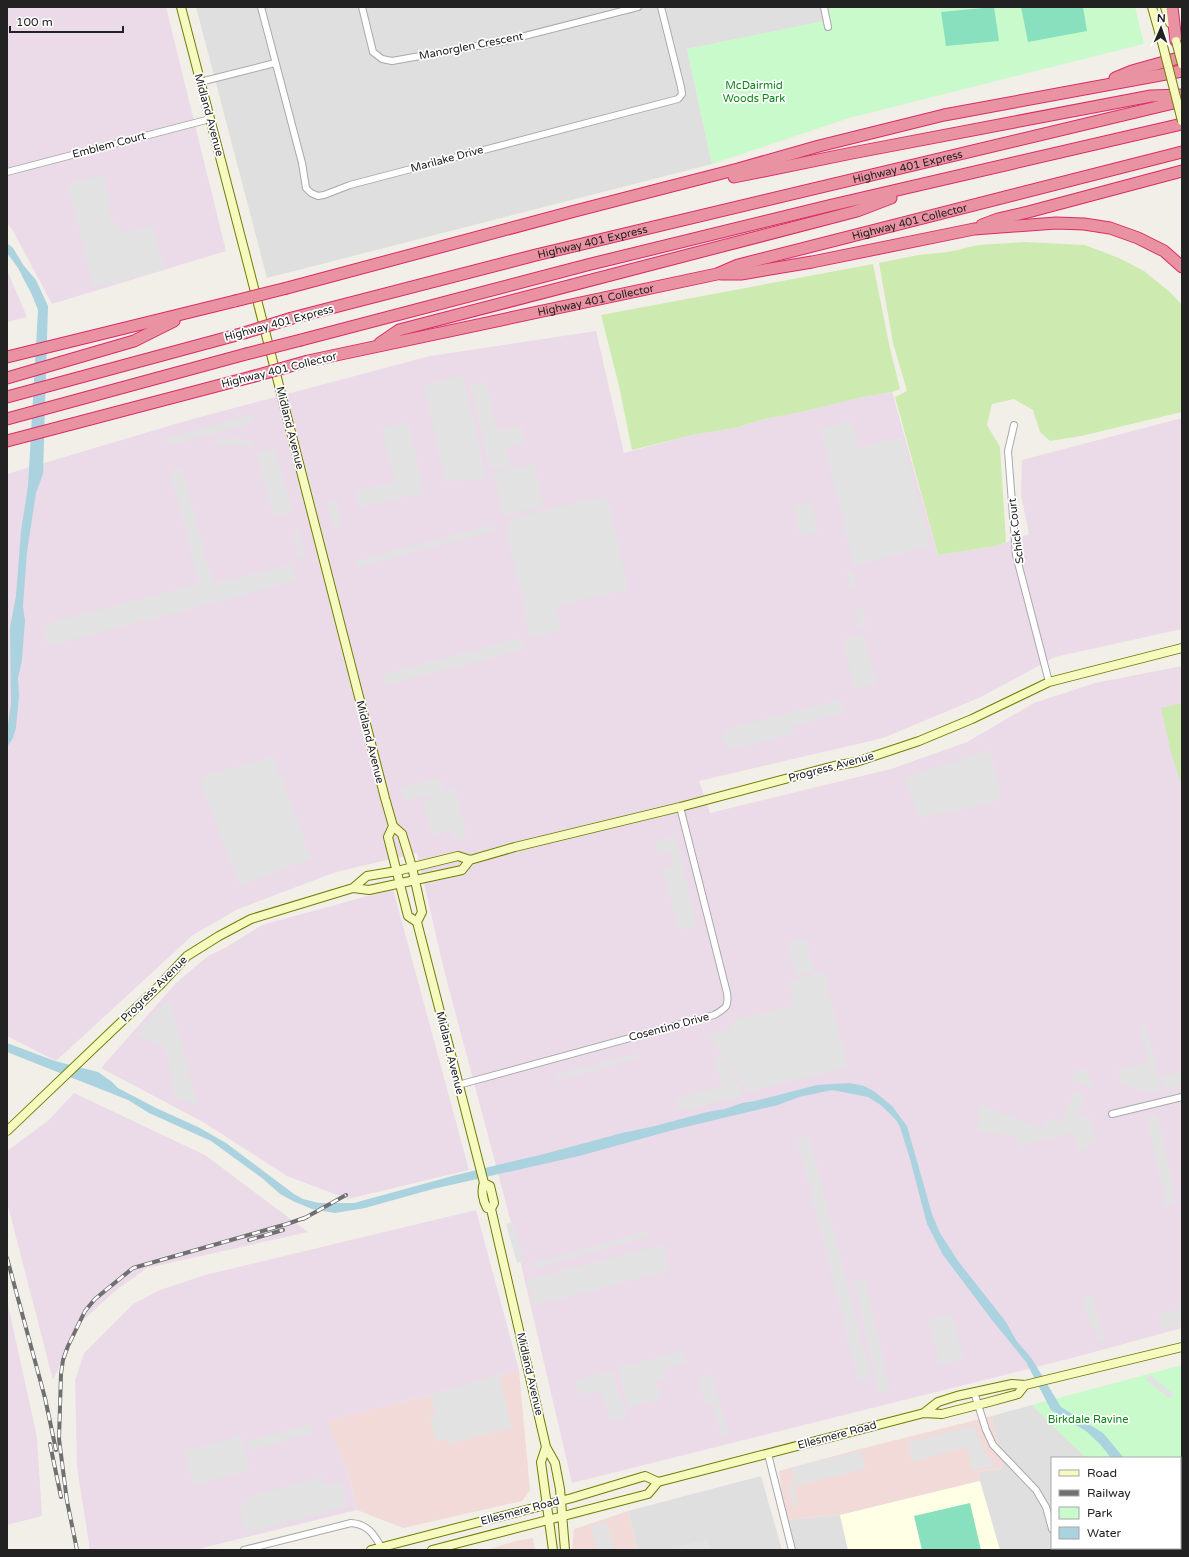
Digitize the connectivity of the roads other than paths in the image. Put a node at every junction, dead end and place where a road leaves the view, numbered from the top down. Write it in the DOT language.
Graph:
graph roads {
  1 [pos="181,7"];
  2 [pos="261,7"];
  3 [pos="362,7"];
  4 [pos="638,7"];
  5 [pos="661,7"];
  6 [pos="824,7"];
  7 [pos="1152,7"];
  8 [pos="1165,7"];
  9 [pos="1172,7"];
  10 [pos="828,27"];
  11 [pos="1176,41"];
  12 [pos="1182,57"];
  13 [pos="275,63"];
  14 [pos="1182,64"];
  15 [pos="1182,71"];
  16 [pos="200,82"];
  17 [pos="1096,86"];
  18 [pos="1182,95"];
  19 [pos="1182,101"];
  20 [pos="210,119"];
  21 [pos="1182,121"];
  22 [pos="1182,124"];
  23 [pos="1182,152"];
  24 [pos="7,172"];
  25 [pos="1182,172"];
  26 [pos="923,184"];
  27 [pos="575,210"];
  28 [pos="974,229"];
  29 [pos="1182,267"];
  30 [pos="717,274"];
  31 [pos="191,312"];
  32 [pos="374,347"];
  33 [pos="7,357"];
  34 [pos="7,378"];
  35 [pos="7,398"];
  36 [pos="7,419"];
  37 [pos="1014,426"];
  38 [pos="7,441"];
  39 [pos="1182,648"];
  40 [pos="1049,682"];
  41 [pos="680,807"];
  42 [pos="393,826"];
  43 [pos="470,860"];
  44 [pos="412,867"];
  45 [pos="397,871"];
  46 [pos="415,881"];
  47 [pos="400,884"];
  48 [pos="353,888"];
  49 [pos="417,922"];
  50 [pos="458,1085"];
  51 [pos="1182,1097"];
  52 [pos="1112,1114"];
  53 [pos="7,1131"];
  54 [pos="1182,1347"];
  55 [pos="1025,1385"];
  56 [pos="974,1392"];
  57 [pos="977,1405"];
  58 [pos="924,1413"];
  59 [pos="546,1447"];
  60 [pos="768,1454"];
  61 [pos="658,1482"];
  62 [pos="562,1500"];
  63 [pos="546,1504"];
  64 [pos="563,1516"];
  65 [pos="549,1520"];
  66 [pos="1051,1525"];
  67 [pos="381,1547"];
  68 [pos="244,1550"];
  69 [pos="371,1550"];
  70 [pos="432,1550"];
  71 [pos="553,1550"];
  72 [pos="566,1550"];
  73 [pos="792,1550"];
  1 -- 16 [label="main road, Midland Avenue"];
  2 -- 13 [label="street, Marilake Drive"];
  3 -- 4 [label="street, Manorglen Crescent"];
  5 -- 13 [label="street, Marilake Drive"];
  6 -- 10 [label="street"];
  7 -- 21 [label="main road, bridge"];
  8 -- 11 [label="main road"];
  9 -- 11 [label="highway"];
  11 -- 14 [label="main road, bridge"];
  12 -- 17 [label="highway"];
  13 -- 16 [label="street"];
  15 -- 17 [label="highway"];
  16 -- 20 [label="main road, Midland Avenue"];
  17 -- 27 [label="highway"];
  18 -- 27 [label="highway"];
  19 -- 35 [label="highway, Highway 401 Express, bridge"];
  20 -- 24 [label="street, Emblem Court"];
  20 -- 42 [label="main road, Midland Avenue"];
  22 -- 26 [label="highway, Highway 401 Express"];
  23 -- 30 [label="highway, Highway 401 Collector"];
  25 -- 28 [label="highway"];
  26 -- 32 [label="highway"];
  26 -- 36 [label="highway, Highway 401 Express, bridge"];
  27 -- 31 [label="highway, bridge"];
  28 -- 29 [label="highway"];
  28 -- 30 [label="highway"];
  30 -- 32 [label="highway, Highway 401 Collector"];
  31 -- 33 [label="highway"];
  31 -- 34 [label="highway"];
  32 -- 38 [label="highway, Highway 401 Collector, bridge"];
  37 -- 40 [label="street, Schick Court"];
  39 -- 40 [label="main road, Progress Avenue"];
  40 -- 41 [label="main road, Progress Avenue"];
  41 -- 43 [label="main road, Progress Avenue"];
  41 -- 50 [label="street, Cosentino Drive"];
  42 -- 44 [label="main road, Midland Avenue"];
  42 -- 45 [label="main road, Midland Avenue"];
  43 -- 44 [label="main road, Progress Avenue"];
  43 -- 46 [label="main road, Progress Avenue"];
  44 -- 45 [label="main road, Progress Avenue"];
  44 -- 46 [label="main road, Midland Avenue"];
  45 -- 47 [label="main road, Midland Avenue"];
  45 -- 48 [label="main road, Progress Avenue"];
  46 -- 47 [label="main road, Progress Avenue"];
  46 -- 49 [label="main road, Midland Avenue"];
  47 -- 48 [label="main road, Progress Avenue"];
  47 -- 49 [label="main road, Midland Avenue"];
  48 -- 53 [label="main road, Progress Avenue"];
  49 -- 50 [label="main road, Midland Avenue"];
  50 -- 59 [label="main road, Midland Avenue"];
  51 -- 52 [label="street"];
  54 -- 55 [label="main road, Ellesmere Road"];
  55 -- 56 [label="main road, Ellesmere Road"];
  55 -- 57 [label="main road, Ellesmere Road"];
  56 -- 57 [label="street"];
  56 -- 58 [label="main road, Ellesmere Road"];
  57 -- 58 [label="main road, Ellesmere Road"];
  57 -- 66 [label="street"];
  58 -- 60 [label="main road, Ellesmere Road"];
  59 -- 62 [label="main road, Midland Avenue"];
  59 -- 63 [label="main road, Midland Avenue"];
  60 -- 61 [label="main road, Ellesmere Road"];
  60 -- 73 [label="street"];
  61 -- 62 [label="main road, Ellesmere Road"];
  61 -- 64 [label="main road, Ellesmere Road"];
  62 -- 63 [label="main road, Ellesmere Road"];
  62 -- 64 [label="main road, Midland Avenue"];
  63 -- 65 [label="main road, Midland Avenue"];
  63 -- 67 [label="main road, Ellesmere Road"];
  64 -- 65 [label="main road, Ellesmere Road"];
  64 -- 72 [label="main road, Midland Avenue"];
  65 -- 70 [label="main road, Ellesmere Road"];
  65 -- 71 [label="main road, Midland Avenue"];
  67 -- 68 [label="street"];
  67 -- 69 [label="main road, Ellesmere Road"];
}
